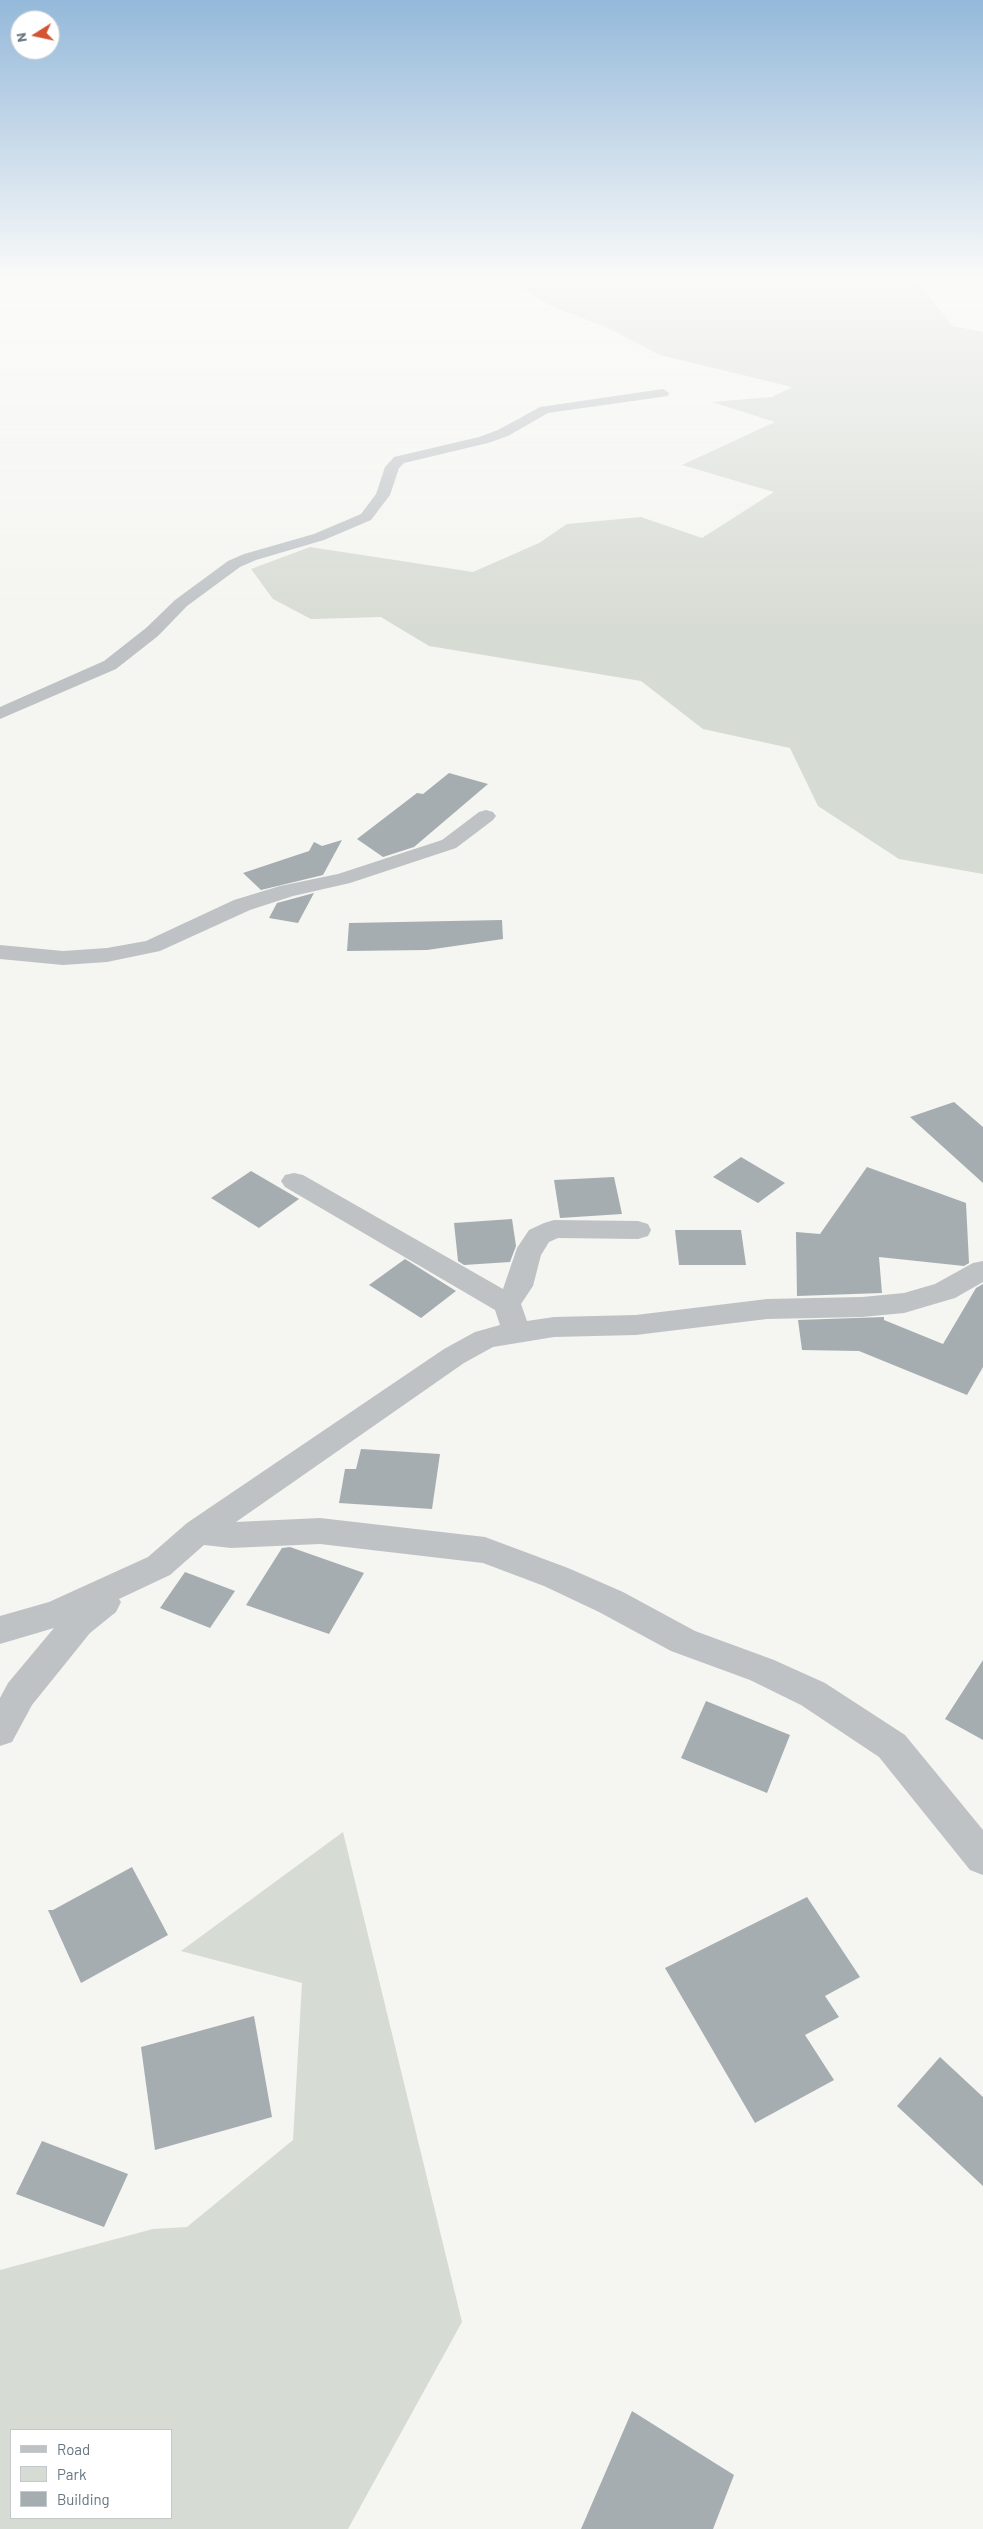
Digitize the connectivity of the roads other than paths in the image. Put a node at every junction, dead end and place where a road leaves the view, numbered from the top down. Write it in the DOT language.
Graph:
graph roads {
  1 [pos="656,394"];
  2 [pos="0,714"];
  3 [pos="486,816"];
  4 [pos="0,952"];
  5 [pos="294,1182"];
  6 [pos="638,1230"];
  7 [pos="983,1270"];
  8 [pos="507,1304"];
  9 [pos="517,1332"];
  10 [pos="198,1532"];
  11 [pos="120,1584"];
  12 [pos="0,1630"];
  13 [pos="0,1731"];
  14 [pos="983,1858"];
  1 -- 2 [label="street"];
  3 -- 4 [label="street"];
  5 -- 8 [label="street"];
  6 -- 8 [label="street"];
  7 -- 9 [label="street"];
  8 -- 9 [label="street"];
  9 -- 10 [label="street"];
  10 -- 11 [label="street"];
  10 -- 14 [label="street"];
  11 -- 12 [label="street"];
  11 -- 13 [label="street"];
}
